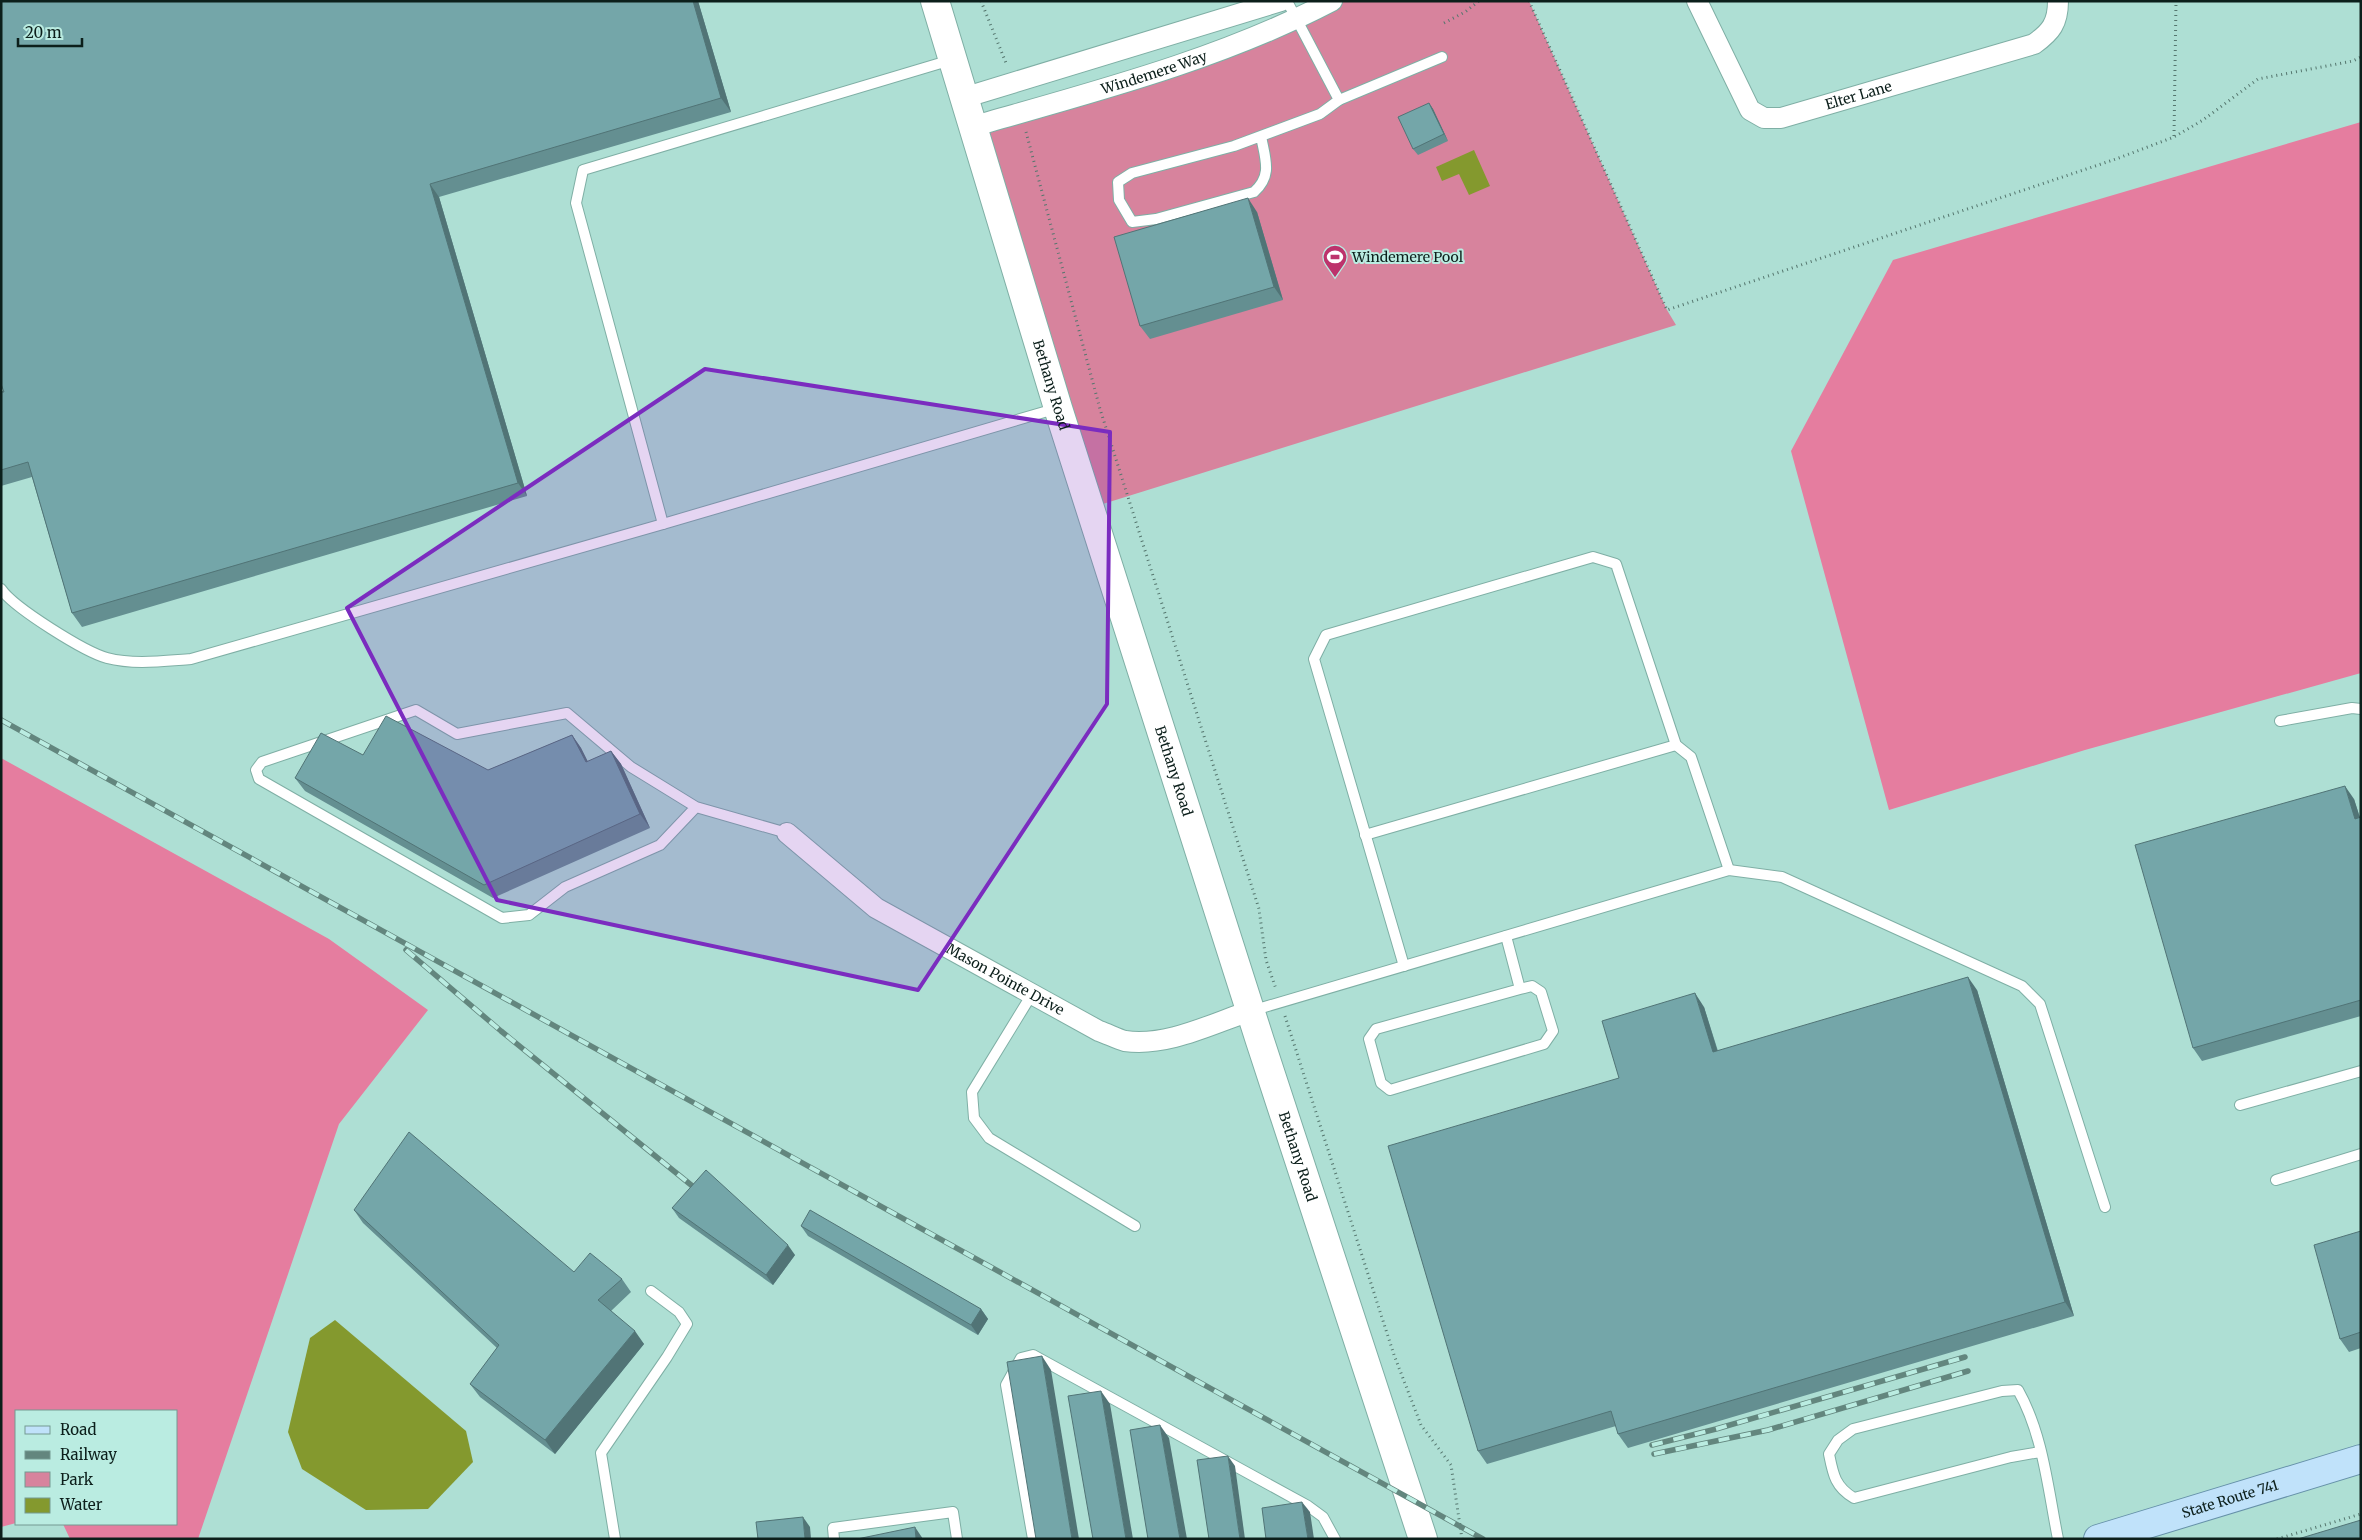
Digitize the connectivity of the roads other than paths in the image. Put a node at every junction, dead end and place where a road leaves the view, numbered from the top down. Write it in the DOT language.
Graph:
graph roads {
  1 [pos="935,1"];
  2 [pos="1281,1"];
  3 [pos="1332,1"];
  4 [pos="1697,1"];
  5 [pos="2058,1"];
  6 [pos="1291,10"];
  7 [pos="1442,57"];
  8 [pos="952,60"];
  9 [pos="963,98"];
  10 [pos="1338,100"];
  11 [pos="971,127"];
  12 [pos="1261,136"];
  13 [pos="1058,408"];
  14 [pos="664,524"];
  15 [pos="1,590"];
  16 [pos="2361,709"];
  17 [pos="2280,722"];
  18 [pos="1676,745"];
  19 [pos="696,807"];
  20 [pos="787,833"];
  21 [pos="1366,835"];
  22 [pos="1729,870"];
  23 [pos="1506,936"];
  24 [pos="1404,966"];
  25 [pos="1520,988"];
  26 [pos="1032,994"];
  27 [pos="1250,1011"];
  28 [pos="2361,1071"];
  29 [pos="2240,1104"];
  30 [pos="2361,1154"];
  31 [pos="2276,1180"];
  32 [pos="2105,1207"];
  33 [pos="1135,1226"];
  34 [pos="651,1290"];
  35 [pos="2040,1452"];
  36 [pos="2361,1459"];
  37 [pos="615,1539"];
  38 [pos="834,1539"];
  39 [pos="957,1539"];
  40 [pos="1032,1539"];
  41 [pos="1335,1539"];
  42 [pos="1423,1539"];
  43 [pos="2058,1539"];
  44 [pos="2098,1539"];
  1 -- 8 [label="main road, Bethany Road"];
  2 -- 9 [label="street, Windemere Way"];
  3 -- 6 [label="street, Windemere Way"];
  4 -- 5 [label="street, Elter Lane"];
  6 -- 10 [label="lane"];
  6 -- 11 [label="street, Windemere Way"];
  7 -- 10 [label="lane"];
  8 -- 9 [label="main road, Bethany Road"];
  8 -- 14 [label="lane"];
  9 -- 11 [label="main road, Bethany Road"];
  10 -- 12 [label="lane"];
  11 -- 13 [label="main road, Bethany Road"];
  12 -- 12 [label="lane"];
  13 -- 14 [label="lane"];
  13 -- 27 [label="main road, Bethany Road"];
  14 -- 15 [label="lane"];
  16 -- 17 [label="lane"];
  18 -- 21 [label="lane"];
  18 -- 21 [label="lane"];
  18 -- 22 [label="lane"];
  19 -- 19 [label="lane"];
  19 -- 20 [label="lane"];
  20 -- 26 [label="street, Mason Pointe Drive"];
  21 -- 24 [label="lane"];
  22 -- 23 [label="lane"];
  22 -- 32 [label="lane"];
  23 -- 24 [label="lane"];
  23 -- 25 [label="lane"];
  24 -- 27 [label="lane"];
  25 -- 25 [label="lane"];
  26 -- 27 [label="street, Mason Pointe Drive"];
  26 -- 33 [label="lane"];
  27 -- 42 [label="main road, Bethany Road"];
  28 -- 29 [label="lane"];
  30 -- 31 [label="lane"];
  34 -- 37 [label="lane"];
  35 -- 35 [label="lane"];
  35 -- 43 [label="lane"];
  36 -- 44 [label="main road, State Route 741"];
  38 -- 39 [label="lane"];
  40 -- 41 [label="lane"];
}
